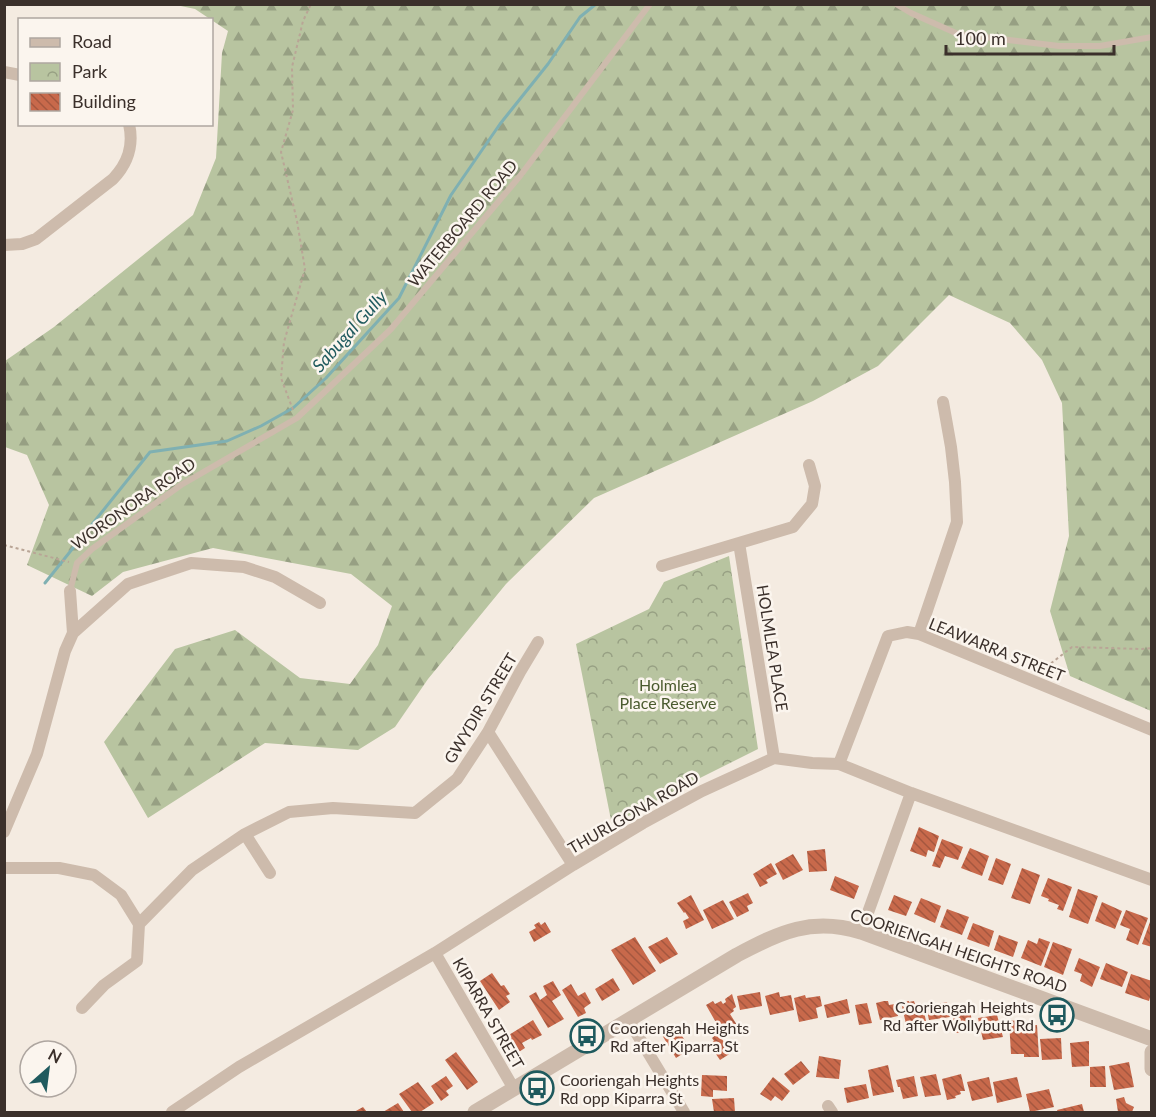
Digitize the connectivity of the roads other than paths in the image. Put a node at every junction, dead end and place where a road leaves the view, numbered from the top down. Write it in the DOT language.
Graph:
graph roads {
  1 [pos="650,4"];
  2 [pos="897,4"];
  3 [pos="1152,37"];
  4 [pos="129,126"];
  5 [pos="4,246"];
  6 [pos="943,402"];
  7 [pos="297,418"];
  8 [pos="809,465"];
  9 [pos="739,543"];
  10 [pos="662,566"];
  11 [pos="70,591"];
  12 [pos="320,603"];
  13 [pos="73,633"];
  14 [pos="919,634"];
  15 [pos="538,642"];
  16 [pos="1152,730"];
  17 [pos="488,732"];
  18 [pos="774,758"];
  19 [pos="839,764"];
  20 [pos="911,793"];
  21 [pos="4,832"];
  22 [pos="245,834"];
  23 [pos="573,865"];
  24 [pos="4,868"];
  25 [pos="270,873"];
  26 [pos="1152,880"];
  27 [pos="139,924"];
  28 [pos="861,932"];
  29 [pos="435,953"];
  30 [pos="82,1008"];
  31 [pos="629,1021"];
  32 [pos="1152,1038"];
  33 [pos="1152,1052"];
  34 [pos="1152,1069"];
  35 [pos="514,1089"];
  36 [pos="172,1113"];
  37 [pos="475,1113"];
  38 [pos="684,1113"];
  1 -- 7 [label="lane, WATERBOARD ROAD"];
  2 -- 3 [label="lane"];
  4 -- 5 [label="street"];
  6 -- 14 [label="street"];
  7 -- 11 [label="lane, WORONORA ROAD"];
  8 -- 9 [label="street"];
  9 -- 10 [label="street"];
  9 -- 18 [label="street, HOLMLEA PLACE"];
  11 -- 13 [label="street, WORONORA ROAD"];
  12 -- 13 [label="street"];
  13 -- 21 [label="street, WORONORA ROAD"];
  14 -- 16 [label="street, LEAWARRA STREET"];
  14 -- 19 [label="street, LEAWARRA STREET"];
  15 -- 17 [label="street, GWYDIR STREET"];
  17 -- 22 [label="street, GWYDIR STREET"];
  17 -- 23 [label="street"];
  18 -- 19 [label="street"];
  18 -- 23 [label="street, THURLGONA ROAD"];
  19 -- 20 [label="street"];
  20 -- 26 [label="street"];
  20 -- 28 [label="street"];
  22 -- 25 [label="street"];
  22 -- 27 [label="street, GWYDIR STREET"];
  23 -- 29 [label="street, THURLGONA ROAD"];
  24 -- 27 [label="street"];
  27 -- 30 [label="street"];
  28 -- 31 [label="street, COORIENGAH HEIGHTS ROAD"];
  28 -- 32 [label="street, COORIENGAH HEIGHTS ROAD"];
  29 -- 35 [label="street, KIPARRA STREET"];
  29 -- 36 [label="street, THURLGONA ROAD"];
  31 -- 35 [label="street, COORIENGAH HEIGHTS ROAD"];
  31 -- 38 [label="street"];
  33 -- 34 [label="street"];
  35 -- 37 [label="street, COORIENGAH HEIGHTS ROAD"];
}
